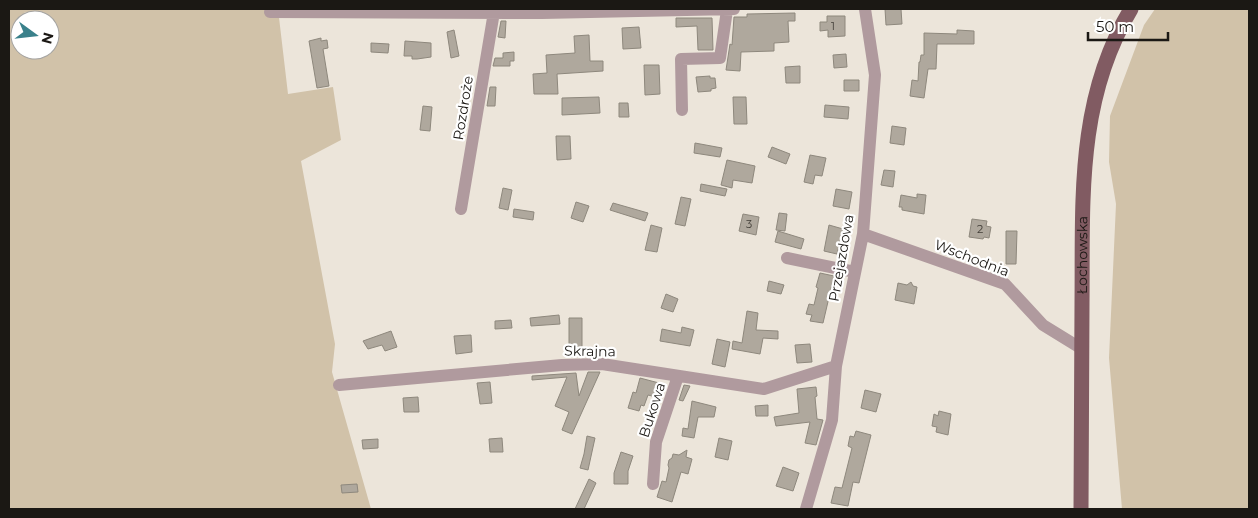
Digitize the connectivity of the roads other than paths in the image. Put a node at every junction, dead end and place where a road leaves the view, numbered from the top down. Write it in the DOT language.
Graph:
graph roads {
  1 [pos="731,9"];
  2 [pos="865,9"];
  3 [pos="1131,9"];
  4 [pos="320,10"];
  5 [pos="543,11"];
  6 [pos="270,12"];
  7 [pos="494,12"];
  8 [pos="682,110"];
  9 [pos="462,209"];
  10 [pos="862,234"];
  11 [pos="787,258"];
  12 [pos="855,272"];
  13 [pos="1082,348"];
  14 [pos="836,366"];
  15 [pos="678,376"];
  16 [pos="339,385"];
  17 [pos="653,484"];
  18 [pos="806,509"];
  19 [pos="1081,509"];
  1 -- 5 [label="street"];
  1 -- 8 [label="street"];
  2 -- 10 [label="street, Przejazdowa"];
  3 -- 13 [label="main road, Łochowska"];
  4 -- 6 [label="street"];
  4 -- 7 [label="street"];
  5 -- 7 [label="street"];
  7 -- 9 [label="street, Rozdroże"];
  10 -- 12 [label="street, Przejazdowa"];
  10 -- 13 [label="street, Wschodnia"];
  11 -- 12 [label="street"];
  12 -- 14 [label="street, Przejazdowa"];
  13 -- 19 [label="main road, Łochowska"];
  14 -- 15 [label="street, Skrajna"];
  14 -- 18 [label="street, Przejazdowa"];
  15 -- 16 [label="street, Skrajna"];
  15 -- 17 [label="street, Bukowa"];
}
